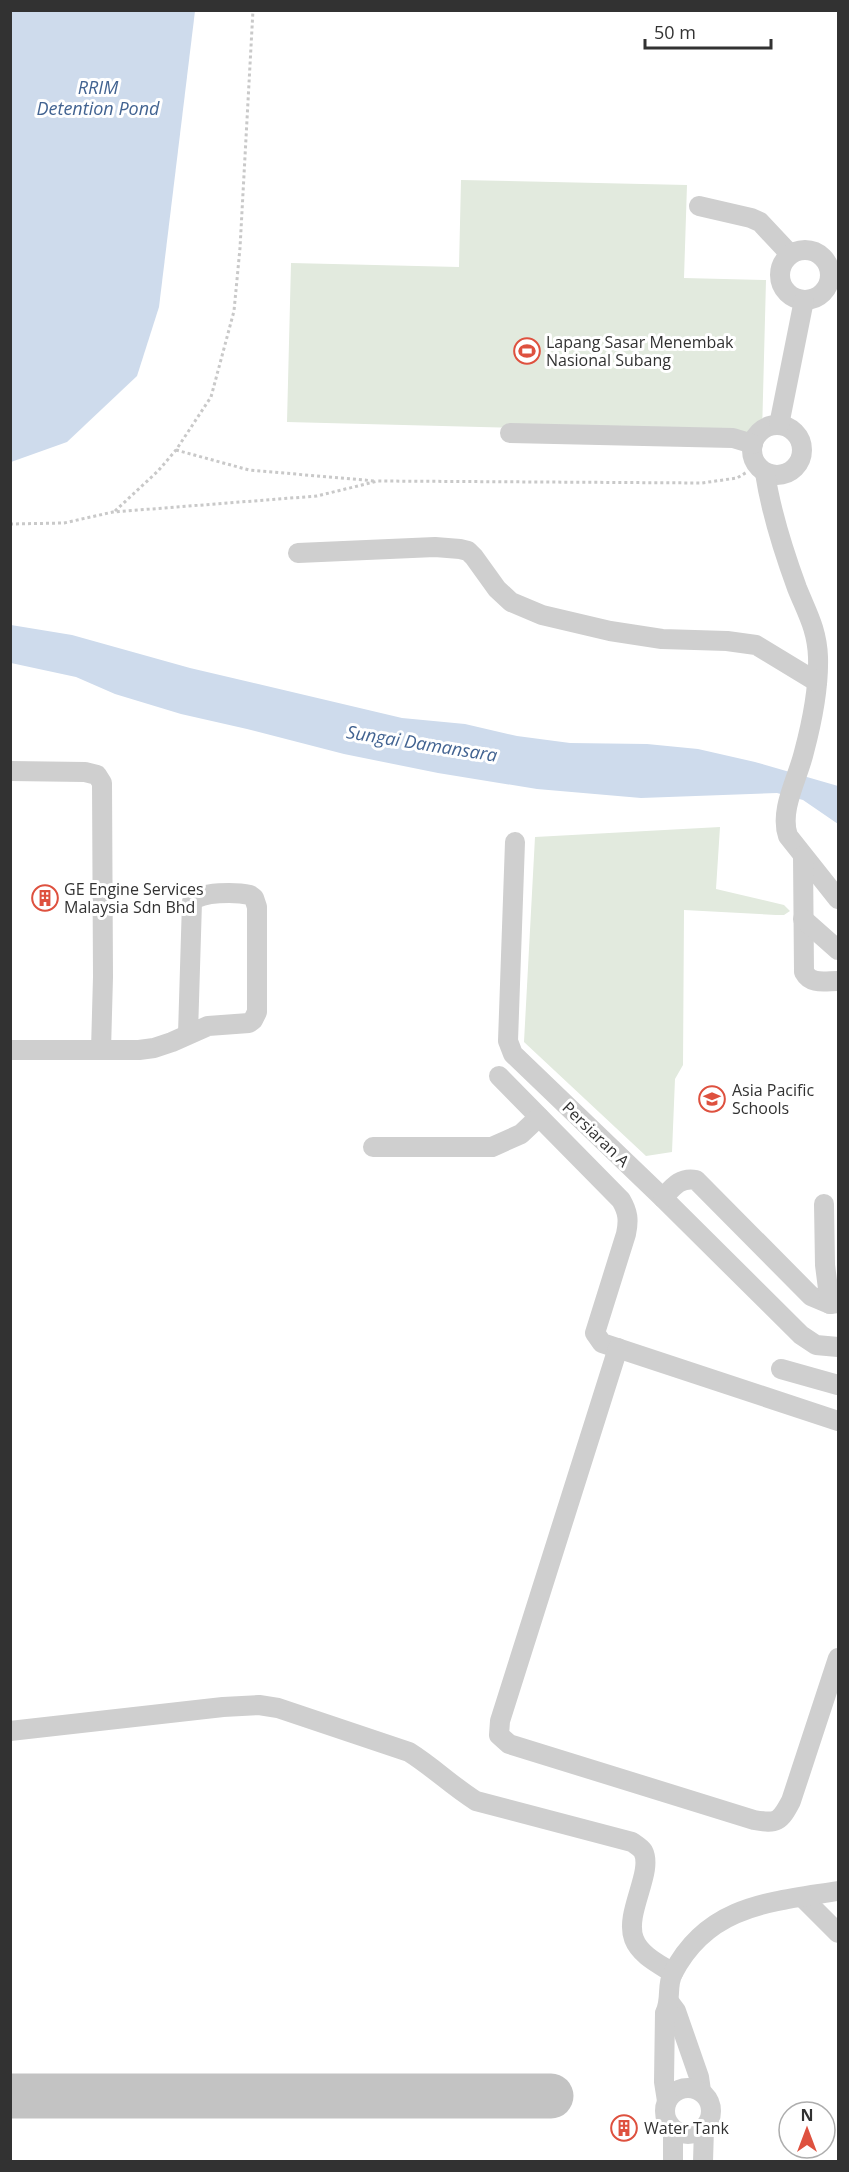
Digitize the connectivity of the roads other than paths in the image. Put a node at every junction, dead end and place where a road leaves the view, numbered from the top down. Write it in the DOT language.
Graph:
graph roads {
  1 [pos="699,206"];
  2 [pos="790,254"];
  3 [pos="804,300"];
  4 [pos="779,425"];
  5 [pos="510,433"];
  6 [pos="753,444"];
  7 [pos="762,470"];
  8 [pos="298,553"];
  9 [pos="816,682"];
  10 [pos="10,771"];
  11 [pos="515,842"];
  12 [pos="803,856"];
  13 [pos="838,899"];
  14 [pos="802,919"];
  15 [pos="838,950"];
  16 [pos="838,981"];
  17 [pos="188,1034"];
  18 [pos="10,1050"];
  19 [pos="101,1050"];
  20 [pos="499,1076"];
  21 [pos="539,1117"];
  22 [pos="373,1147"];
  23 [pos="663,1198"];
  24 [pos="824,1204"];
  25 [pos="766,1250"];
  26 [pos="742,1275"];
  27 [pos="834,1304"];
  28 [pos="618,1347"];
  29 [pos="838,1347"];
  30 [pos="781,1369"];
  31 [pos="838,1385"];
  32 [pos="838,1420"];
  33 [pos="838,1658"];
  34 [pos="10,1731"];
  35 [pos="838,1891"];
  36 [pos="802,1897"];
  37 [pos="838,1933"];
  38 [pos="673,1973"];
  39 [pos="670,2003"];
  40 [pos="701,2091"];
  41 [pos="667,2101"];
  42 [pos="704,2128"];
  43 [pos="674,2129"];
  44 [pos="673,2162"];
  45 [pos="703,2162"];
  1 -- 2 [label="lane"];
  2 -- 3 [label="lane"];
  2 -- 3 [label="lane"];
  3 -- 4 [label="lane"];
  4 -- 6 [label="lane"];
  4 -- 7 [label="lane"];
  5 -- 6 [label="lane"];
  6 -- 7 [label="lane"];
  7 -- 9 [label="lane"];
  8 -- 9 [label="lane"];
  9 -- 12 [label="lane"];
  10 -- 19 [label="lane"];
  11 -- 23 [label="lane, Persiaran A"];
  12 -- 13 [label="lane"];
  12 -- 14 [label="lane"];
  14 -- 15 [label="lane"];
  14 -- 16 [label="lane"];
  17 -- 17 [label="lane"];
  17 -- 19 [label="lane"];
  18 -- 19 [label="lane"];
  20 -- 21 [label="lane"];
  21 -- 22 [label="lane"];
  21 -- 28 [label="lane"];
  23 -- 25 [label="lane"];
  23 -- 26 [label="lane, Persiaran A"];
  24 -- 27 [label="lane"];
  25 -- 26 [label="lane"];
  25 -- 27 [label="lane"];
  26 -- 29 [label="lane, Persiaran A"];
  28 -- 32 [label="lane"];
  28 -- 33 [label="lane"];
  30 -- 31 [label="lane"];
  34 -- 38 [label="lane"];
  35 -- 36 [label="lane"];
  36 -- 37 [label="lane"];
  36 -- 38 [label="lane"];
  38 -- 39 [label="lane"];
  39 -- 40 [label="lane"];
  39 -- 41 [label="lane"];
  40 -- 41 [label="lane"];
  40 -- 42 [label="lane"];
  41 -- 43 [label="lane"];
  42 -- 43 [label="lane"];
  42 -- 45 [label="lane"];
  43 -- 44 [label="lane"];
}
